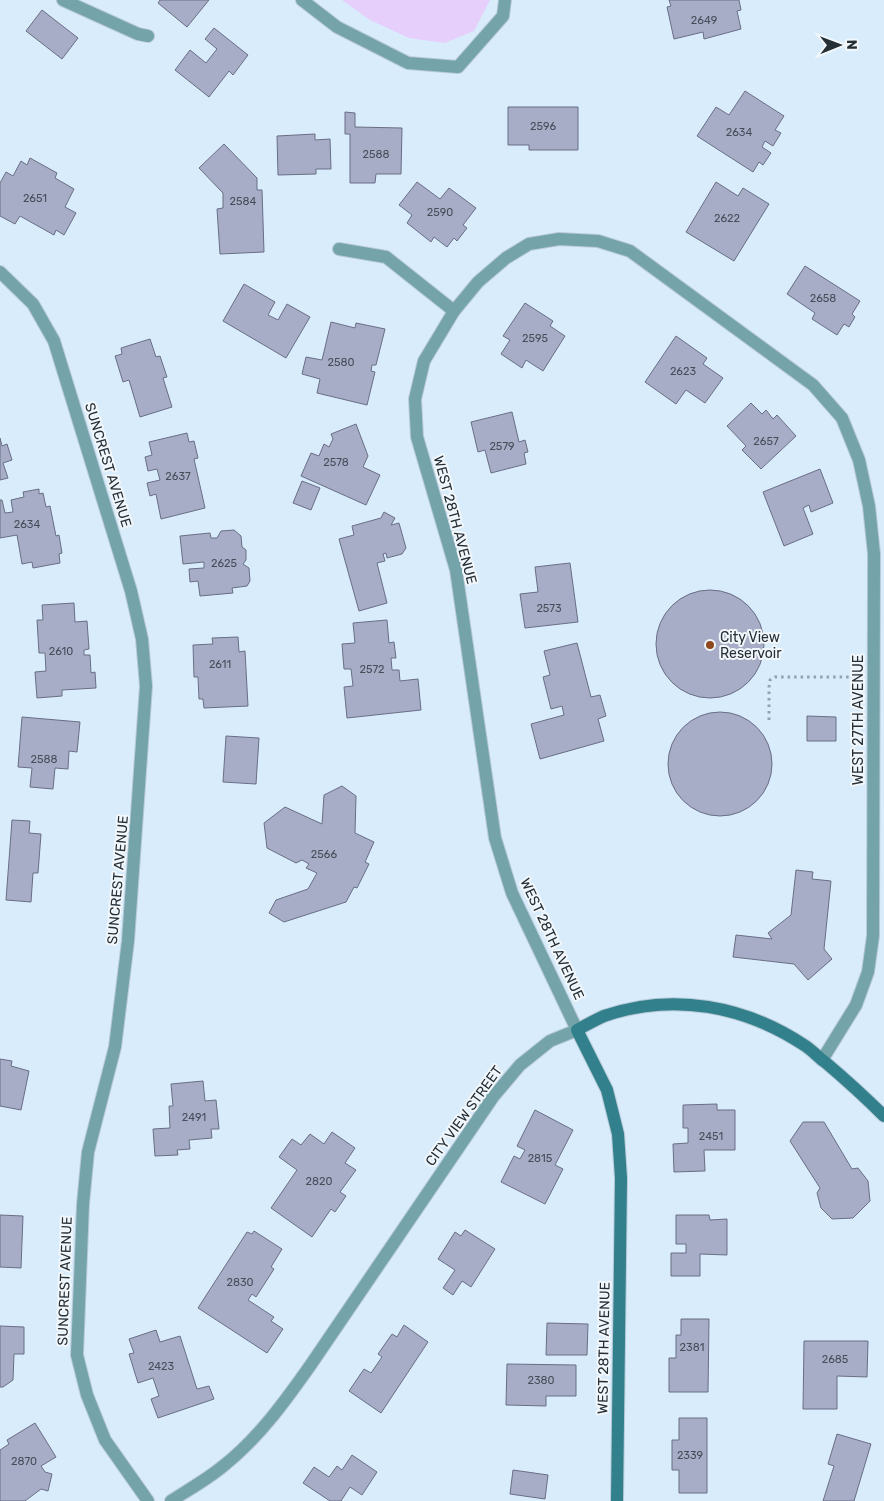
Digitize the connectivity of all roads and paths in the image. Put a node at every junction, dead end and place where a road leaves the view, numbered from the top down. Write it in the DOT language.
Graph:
graph roads {
  1 [pos="63,0"];
  2 [pos="302,0"];
  3 [pos="506,0"];
  4 [pos="148,36"];
  5 [pos="340,249"];
  6 [pos="0,272"];
  7 [pos="454,311"];
  8 [pos="874,677"];
  9 [pos="769,720"];
  10 [pos="577,1030"];
  11 [pos="822,1060"];
  12 [pos="884,1116"];
  13 [pos="148,1501"];
  14 [pos="171,1501"];
  15 [pos="617,1501"];
  1 -- 4 [label="street"];
  2 -- 3 [label="street"];
  5 -- 7 [label="street"];
  6 -- 13 [label="street, SUNCREST AVENUE"];
  7 -- 8 [label="street, WEST 27TH AVENUE"];
  7 -- 10 [label="street, WEST 28TH AVENUE"];
  8 -- 9 [label="path"];
  8 -- 11 [label="street, WEST 27TH AVENUE"];
  10 -- 11 [label="street, CITY VIEW STREET"];
  10 -- 14 [label="street, CITY VIEW STREET"];
  10 -- 15 [label="street, WEST 28TH AVENUE"];
  11 -- 12 [label="street, CITY VIEW STREET"];
}
